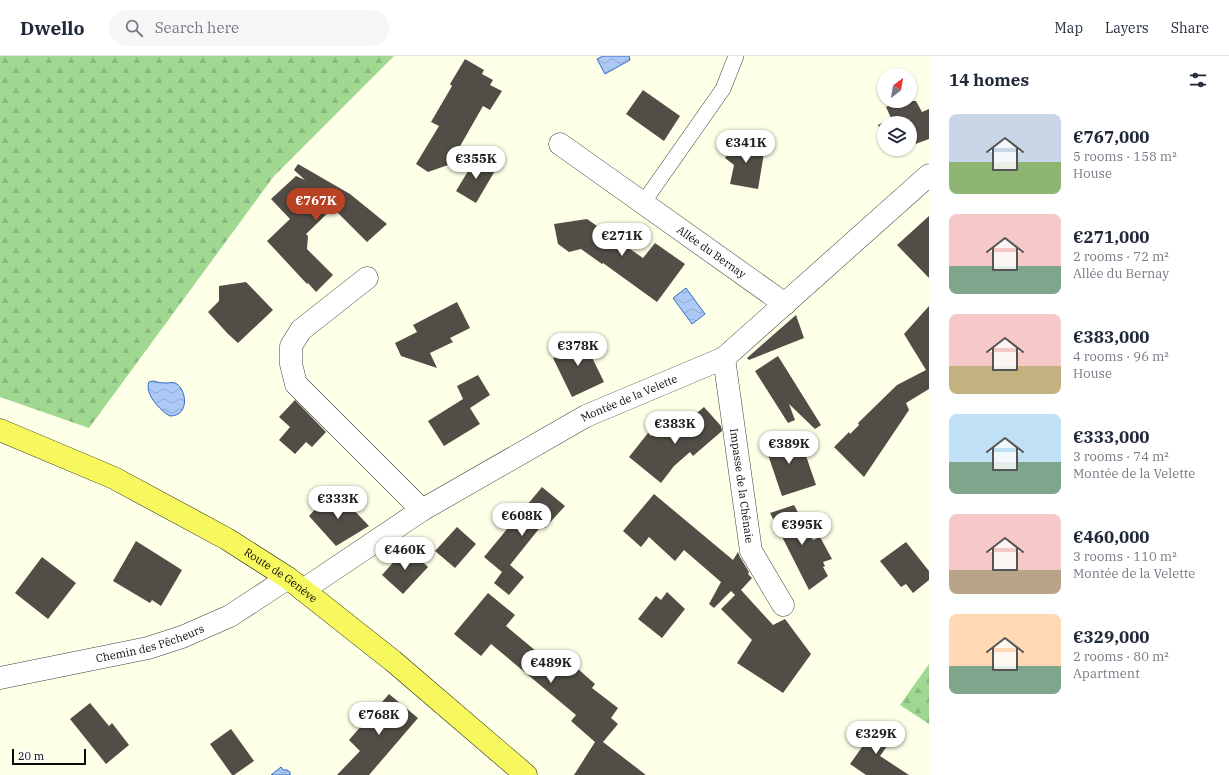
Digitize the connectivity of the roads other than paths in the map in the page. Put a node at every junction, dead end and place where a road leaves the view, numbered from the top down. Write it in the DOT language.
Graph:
graph roads {
  1 [pos="736,56"];
  2 [pos="560,144"];
  3 [pos="929,174"];
  4 [pos="643,203"];
  5 [pos="367,278"];
  6 [pos="785,304"];
  7 [pos="724,358"];
  8 [pos="0,430"];
  9 [pos="422,510"];
  10 [pos="295,584"];
  11 [pos="783,605"];
  12 [pos="0,678"];
  13 [pos="526,775"];
  1 -- 4 [label="lane"];
  2 -- 4 [label="street, Allée du Bernay"];
  3 -- 6 [label="street, Montée de la Velette"];
  4 -- 6 [label="street, Allée du Bernay"];
  5 -- 9 [label="street"];
  6 -- 7 [label="street, Montée de la Velette"];
  7 -- 9 [label="street, Montée de la Velette"];
  7 -- 11 [label="street, Impasse de la Chênaie"];
  8 -- 10 [label="main road, Route de Genève"];
  9 -- 10 [label="street, Montée de la Velette"];
  10 -- 12 [label="street, Chemin des Pêcheurs"];
  10 -- 13 [label="main road, Route de Genève"];
}
